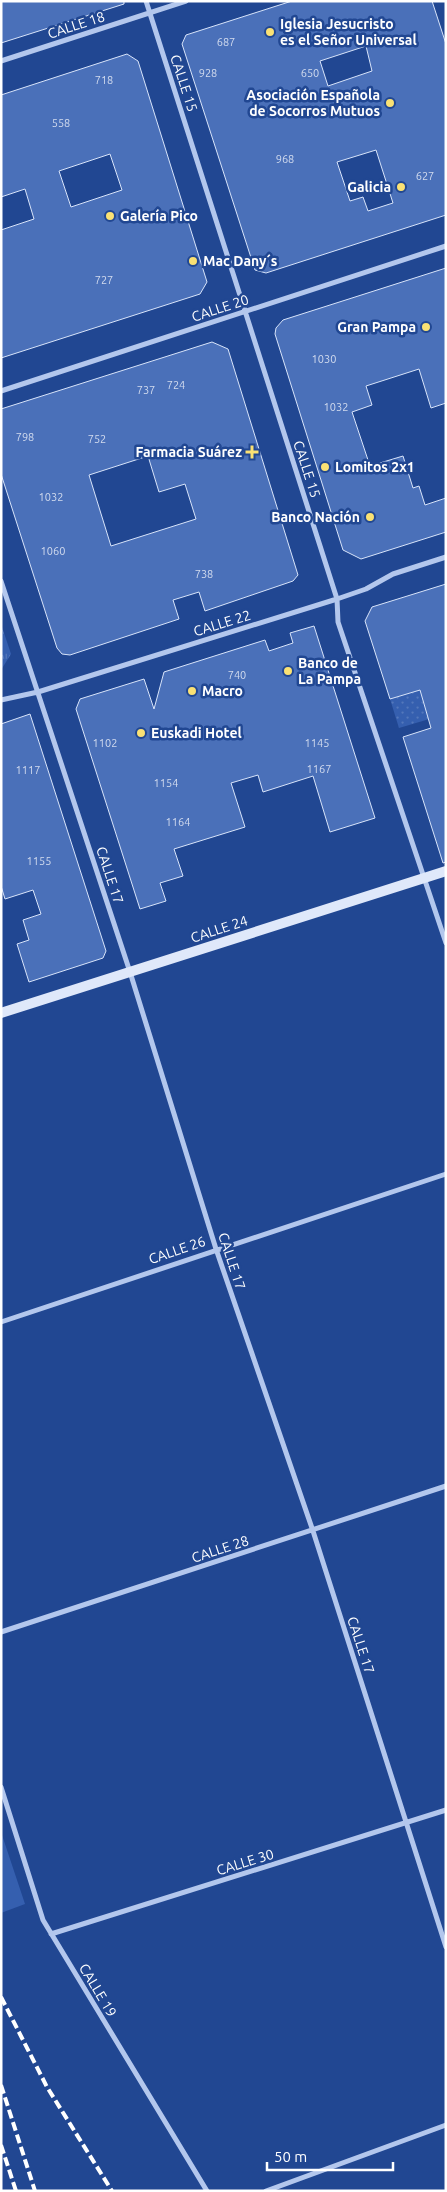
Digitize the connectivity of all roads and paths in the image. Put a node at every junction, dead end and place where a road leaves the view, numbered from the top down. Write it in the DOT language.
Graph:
graph roads {
  1 [pos="146,1"];
  2 [pos="186,1"];
  3 [pos="150,13"];
  4 [pos="1,61"];
  5 [pos="446,246"];
  6 [pos="245,311"];
  7 [pos="1,391"];
  8 [pos="446,557"];
  9 [pos="1,581"];
  10 [pos="336,599"];
  11 [pos="38,692"];
  12 [pos="1,700"];
  13 [pos="446,871"];
  14 [pos="424,878"];
  15 [pos="446,943"];
  16 [pos="130,972"];
  17 [pos="1,1013"];
  18 [pos="446,1174"];
  19 [pos="216,1248"];
  20 [pos="1,1322"];
  21 [pos="446,1486"];
  22 [pos="313,1531"];
  23 [pos="1,1632"];
  24 [pos="1,1787"];
  25 [pos="446,1810"];
  26 [pos="406,1823"];
  27 [pos="51,1934"];
  28 [pos="446,1947"];
  29 [pos="446,2125"];
  30 [pos="207,2191"];
  31 [pos="266,2191"];
  1 -- 3 [label="street, CALLE 15"];
  2 -- 3 [label="street, CALLE 18"];
  3 -- 4 [label="street, CALLE 18"];
  3 -- 6 [label="street, CALLE 15"];
  5 -- 6 [label="street, CALLE 20"];
  6 -- 7 [label="street, CALLE 20"];
  6 -- 10 [label="street, CALLE 15"];
  8 -- 10 [label="street, CALLE 22"];
  9 -- 11 [label="street, CALLE 17"];
  10 -- 11 [label="street, CALLE 22"];
  10 -- 14 [label="street, CALLE 15"];
  11 -- 12 [label="street, CALLE 22"];
  11 -- 16 [label="street, CALLE 17"];
  13 -- 14 [label="street, CALLE 24"];
  14 -- 15 [label="street, CALLE 15"];
  14 -- 16 [label="street, CALLE 24"];
  16 -- 17 [label="street, CALLE 24"];
  16 -- 19 [label="street, CALLE 17"];
  18 -- 19 [label="street, CALLE 26"];
  19 -- 20 [label="street, CALLE 26"];
  19 -- 22 [label="street, CALLE 17"];
  21 -- 22 [label="street, CALLE 28"];
  22 -- 23 [label="street, CALLE 28"];
  22 -- 26 [label="street, CALLE 17"];
  24 -- 27 [label="street, CALLE 19"];
  25 -- 26 [label="street, CALLE 30"];
  26 -- 27 [label="street, CALLE 30"];
  26 -- 28 [label="street, CALLE 17"];
  27 -- 30 [label="street, CALLE 19"];
  29 -- 31 [label="street"];
}
